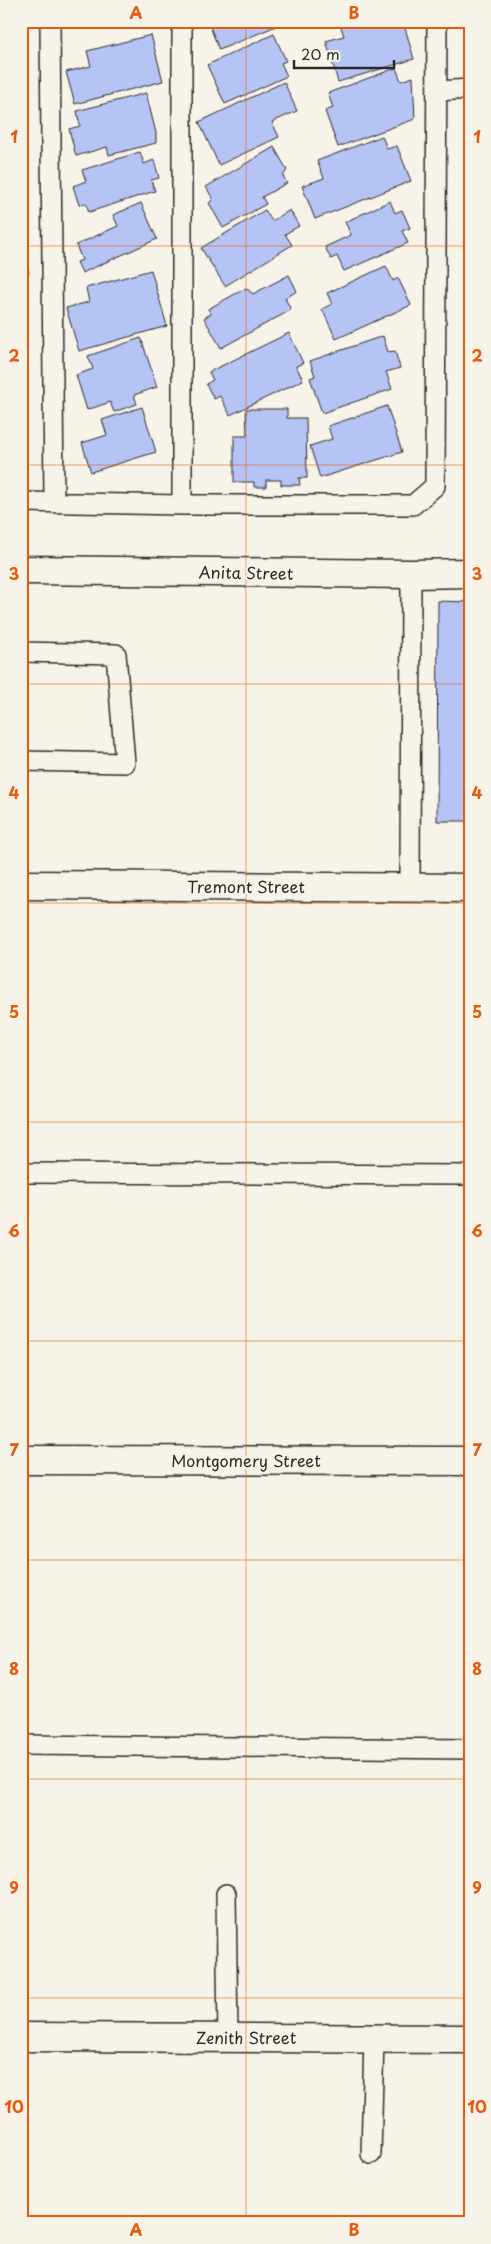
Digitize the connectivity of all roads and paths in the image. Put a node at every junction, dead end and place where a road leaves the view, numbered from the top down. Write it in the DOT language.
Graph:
graph roads {
  1 [pos="50,21"];
  2 [pos="182,21"];
  3 [pos="437,21"];
  4 [pos="470,89"];
  5 [pos="437,91"];
  6 [pos="21,502"];
  7 [pos="54,503"];
  8 [pos="182,505"];
  9 [pos="21,570"];
  10 [pos="470,573"];
  11 [pos="411,574"];
  12 [pos="21,652"];
  13 [pos="21,761"];
  14 [pos="21,886"];
  15 [pos="410,888"];
  16 [pos="470,888"];
  17 [pos="21,1173"];
  18 [pos="470,1175"];
  19 [pos="21,1460"];
  20 [pos="470,1461"];
  21 [pos="21,1746"];
  22 [pos="470,1749"];
  23 [pos="226,1894"];
  24 [pos="21,2037"];
  25 [pos="228,2038"];
  26 [pos="374,2039"];
  27 [pos="470,2039"];
  28 [pos="371,2154"];
  1 -- 7 [label="lane"];
  2 -- 8 [label="lane"];
  3 -- 5 [label="lane"];
  4 -- 5 [label="lane"];
  5 -- 8 [label="lane"];
  6 -- 7 [label="lane"];
  7 -- 8 [label="lane"];
  9 -- 11 [label="street, Anita Street"];
  10 -- 11 [label="street, Anita Street"];
  11 -- 15 [label="lane"];
  12 -- 13 [label="lane"];
  14 -- 15 [label="street, Tremont Street"];
  15 -- 16 [label="street, Tremont Street"];
  17 -- 18 [label="lane"];
  19 -- 20 [label="street, Montgomery Street"];
  21 -- 22 [label="lane"];
  23 -- 25 [label="lane"];
  24 -- 25 [label="street, Zenith Street"];
  25 -- 26 [label="street, Zenith Street"];
  26 -- 27 [label="street, Zenith Street"];
  26 -- 28 [label="lane"];
}
